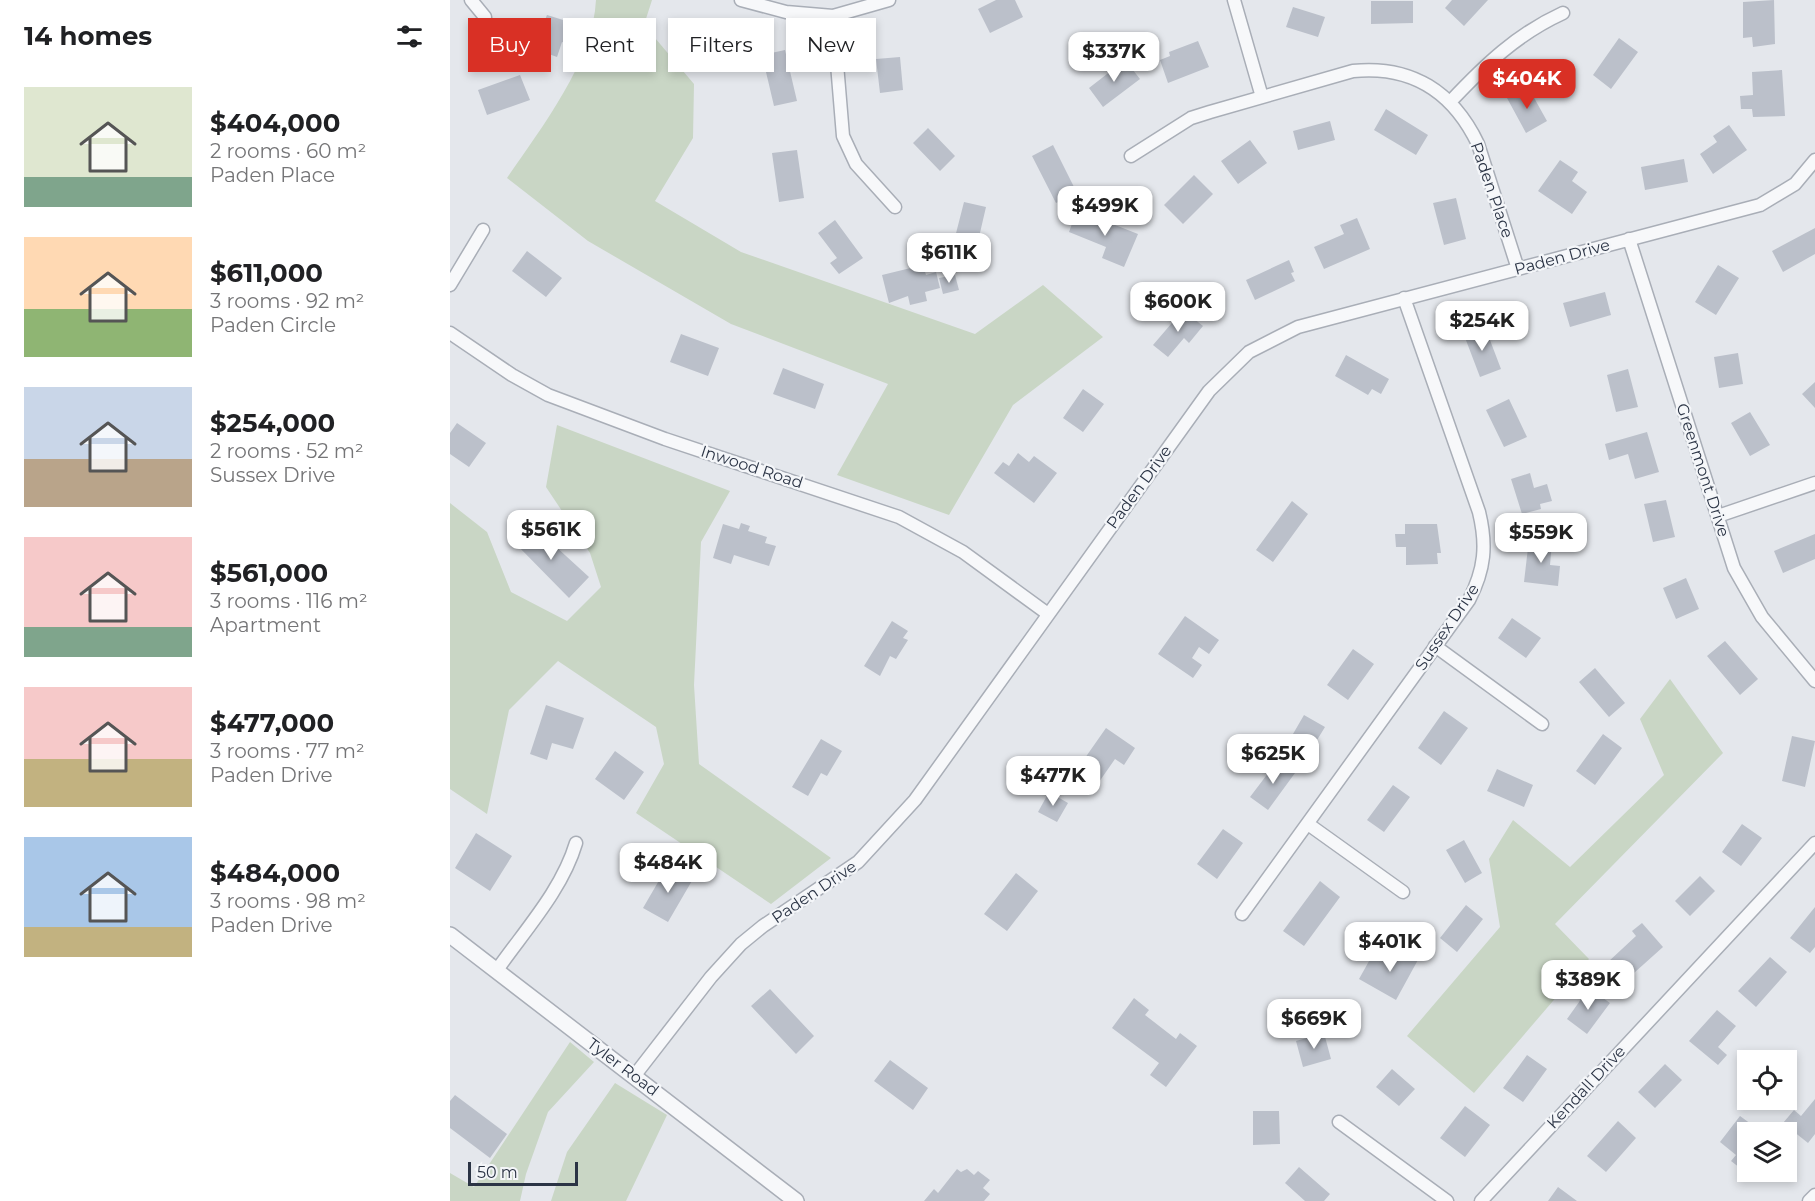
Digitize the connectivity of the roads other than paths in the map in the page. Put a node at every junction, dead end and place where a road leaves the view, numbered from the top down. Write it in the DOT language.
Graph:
graph roads {
  1 [pos="471,0"];
  2 [pos="741,0"];
  3 [pos="889,0"];
  4 [pos="1234,0"];
  5 [pos="1563,13"];
  6 [pos="833,16"];
  7 [pos="485,17"];
  8 [pos="1262,97"];
  9 [pos="1451,101"];
  10 [pos="1131,156"];
  11 [pos="1815,159"];
  12 [pos="895,207"];
  13 [pos="483,231"];
  14 [pos="1629,239"];
  15 [pos="1518,269"];
  16 [pos="450,285"];
  17 [pos="1404,298"];
  18 [pos="450,333"];
  19 [pos="1815,483"];
  20 [pos="1718,516"];
  21 [pos="1048,614"];
  22 [pos="1435,646"];
  23 [pos="1815,681"];
  24 [pos="1542,724"];
  25 [pos="1308,824"];
  26 [pos="576,843"];
  27 [pos="1815,843"];
  28 [pos="1403,892"];
  29 [pos="1242,914"];
  30 [pos="450,935"];
  31 [pos="496,970"];
  32 [pos="635,1076"];
  33 [pos="1339,1122"];
  34 [pos="1815,1195"];
  35 [pos="796,1201"];
  36 [pos="1447,1201"];
  37 [pos="1481,1201"];
  38 [pos="1809,1201"];
  1 -- 7 [label="street"];
  2 -- 6 [label="street"];
  3 -- 6 [label="street"];
  4 -- 8 [label="street"];
  5 -- 9 [label="street"];
  6 -- 12 [label="street"];
  8 -- 9 [label="street, Paden Place"];
  8 -- 10 [label="street, Paden Place"];
  9 -- 15 [label="street, Paden Place"];
  11 -- 14 [label="street, Paden Drive"];
  13 -- 16 [label="street"];
  14 -- 15 [label="street, Paden Drive"];
  14 -- 20 [label="street, Greenmont Drive"];
  15 -- 17 [label="street, Paden Drive"];
  17 -- 21 [label="street, Paden Drive"];
  17 -- 22 [label="street, Sussex Drive"];
  18 -- 21 [label="street, Inwood Road"];
  19 -- 20 [label="street"];
  20 -- 23 [label="street, Greenmont Drive"];
  21 -- 32 [label="street, Paden Drive"];
  22 -- 24 [label="street"];
  22 -- 25 [label="street, Sussex Drive"];
  25 -- 28 [label="street"];
  25 -- 29 [label="street, Sussex Drive"];
  26 -- 31 [label="street"];
  27 -- 37 [label="street, Kendall Drive"];
  30 -- 31 [label="street, Tyler Road"];
  31 -- 32 [label="street, Tyler Road"];
  32 -- 35 [label="street, Tyler Road"];
  33 -- 36 [label="street"];
  34 -- 38 [label="street"];
}
